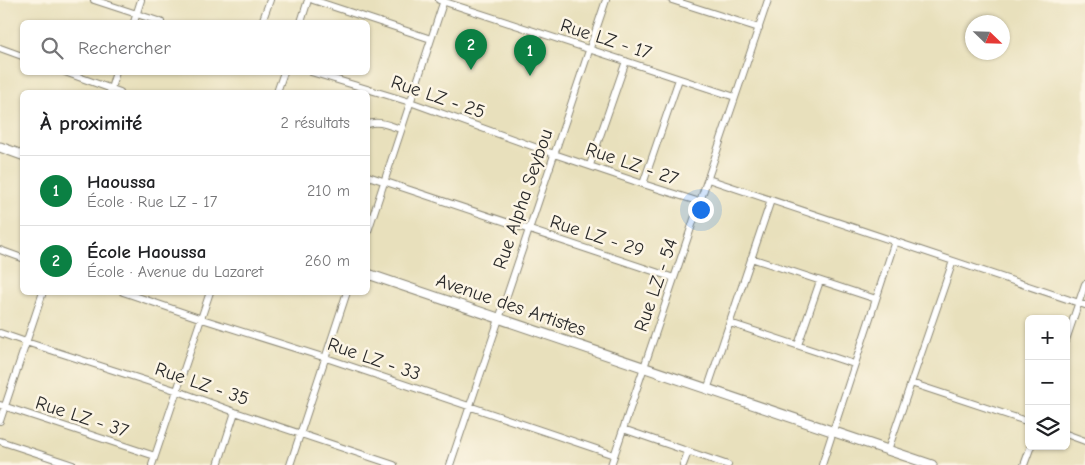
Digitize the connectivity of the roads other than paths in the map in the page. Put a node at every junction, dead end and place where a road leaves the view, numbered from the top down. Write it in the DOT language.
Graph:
graph roads {
  1 [pos="94,0"];
  2 [pos="141,0"];
  3 [pos="270,0"];
  4 [pos="308,0"];
  5 [pos="313,0"];
  6 [pos="606,0"];
  7 [pos="672,0"];
  8 [pos="768,0"];
  9 [pos="442,1"];
  10 [pos="136,14"];
  11 [pos="134,20"];
  12 [pos="155,20"];
  13 [pos="263,20"];
  14 [pos="302,20"];
  15 [pos="759,28"];
  16 [pos="431,39"];
  17 [pos="0,48"];
  18 [pos="589,49"];
  19 [pos="20,55"];
  20 [pos="626,61"];
  21 [pos="72,75"];
  22 [pos="115,75"];
  23 [pos="283,75"];
  24 [pos="322,75"];
  25 [pos="680,79"];
  26 [pos="108,90"];
  27 [pos="110,90"];
  28 [pos="278,90"];
  29 [pos="735,97"];
  30 [pos="410,102"];
  31 [pos="370,123"];
  32 [pos="401,129"];
  33 [pos="0,147"];
  34 [pos="20,154"];
  35 [pos="554,154"];
  36 [pos="590,165"];
  37 [pos="370,177"];
  38 [pos="708,179"];
  39 [pos="384,181"];
  40 [pos="643,184"];
  41 [pos="771,200"];
  42 [pos="700,202"];
  43 [pos="370,226"];
  44 [pos="529,229"];
  45 [pos="895,241"];
  46 [pos="0,250"];
  47 [pos="20,257"];
  48 [pos="751,258"];
  49 [pos="953,261"];
  50 [pos="370,275"];
  51 [pos="674,278"];
  52 [pos="820,281"];
  53 [pos="1085,284"];
  54 [pos="42,295"];
  55 [pos="132,295"];
  56 [pos="209,295"];
  57 [pos="346,295"];
  58 [pos="876,299"];
  59 [pos="1082,304"];
  60 [pos="499,318"];
  61 [pos="202,319"];
  62 [pos="730,323"];
  63 [pos="1070,331"];
  64 [pos="0,333"];
  65 [pos="26,342"];
  66 [pos="798,345"];
  67 [pos="326,358"];
  68 [pos="854,364"];
  69 [pos="644,367"];
  70 [pos="911,384"];
  71 [pos="707,390"];
  72 [pos="178,391"];
  73 [pos="2,406"];
  74 [pos="470,407"];
  75 [pos="235,412"];
  76 [pos="0,421"];
  77 [pos="1025,421"];
  78 [pos="624,429"];
  79 [pos="833,431"];
  80 [pos="301,434"];
  81 [pos="1070,435"];
  82 [pos="1085,440"];
  83 [pos="0,441"];
  84 [pos="888,450"];
  85 [pos="1030,450"];
  86 [pos="688,452"];
  87 [pos="155,456"];
  88 [pos="614,456"];
  89 [pos="386,464"];
  90 [pos="74,465"];
  91 [pos="152,465"];
  92 [pos="218,465"];
  93 [pos="290,465"];
  94 [pos="394,465"];
  95 [pos="450,465"];
  96 [pos="611,465"];
  97 [pos="683,465"];
  98 [pos="728,465"];
  99 [pos="822,465"];
  100 [pos="932,465"];
  101 [pos="1024,465"];
  1 -- 10 [label="street"];
  2 -- 10 [label="street"];
  3 -- 13 [label="street"];
  4 -- 14 [label="street"];
  5 -- 16 [label="street"];
  6 -- 18 [label="street, Rue Alpha Seybou"];
  7 -- 15 [label="street"];
  8 -- 15 [label="street, Rue LZ - 54"];
  9 -- 16 [label="street"];
  9 -- 18 [label="street, Rue LZ - 17"];
  10 -- 11 [label="street"];
  10 -- 12 [label="street"];
  15 -- 29 [label="street, Rue LZ - 54"];
  16 -- 30 [label="street"];
  17 -- 19 [label="street"];
  18 -- 20 [label="street, Rue LZ - 17"];
  18 -- 35 [label="street, Rue Alpha Seybou"];
  20 -- 25 [label="street, Rue LZ - 17"];
  20 -- 36 [label="street"];
  21 -- 26 [label="street"];
  22 -- 27 [label="street"];
  23 -- 28 [label="street"];
  24 -- 30 [label="street, Rue LZ - 25"];
  25 -- 29 [label="street, Rue LZ - 17"];
  25 -- 40 [label="street"];
  29 -- 38 [label="street, Rue LZ - 54"];
  30 -- 32 [label="street"];
  30 -- 35 [label="street, Rue LZ - 25"];
  31 -- 32 [label="street"];
  32 -- 39 [label="street"];
  33 -- 34 [label="street"];
  35 -- 36 [label="street, Rue LZ - 27"];
  35 -- 44 [label="street, Rue Alpha Seybou"];
  36 -- 40 [label="street, Rue LZ - 27"];
  37 -- 39 [label="street, Rue LZ - 29"];
  38 -- 41 [label="street"];
  38 -- 42 [label="street, Rue LZ - 54"];
  39 -- 43 [label="street"];
  39 -- 44 [label="street, Rue LZ - 29"];
  40 -- 42 [label="street, Rue LZ - 27"];
  41 -- 45 [label="street"];
  41 -- 48 [label="street"];
  42 -- 51 [label="street, Rue LZ - 54"];
  44 -- 51 [label="street, Rue LZ - 29"];
  44 -- 60 [label="street, Rue Alpha Seybou"];
  45 -- 49 [label="street"];
  45 -- 58 [label="street"];
  46 -- 47 [label="street"];
  48 -- 52 [label="street"];
  48 -- 62 [label="street"];
  49 -- 59 [label="street"];
  49 -- 70 [label="street"];
  50 -- 60 [label="street, Avenue des Artistes"];
  51 -- 69 [label="street, Rue LZ - 54"];
  52 -- 58 [label="street"];
  52 -- 66 [label="street"];
  53 -- 59 [label="street"];
  54 -- 65 [label="street"];
  55 -- 61 [label="street, Rue LZ - 33"];
  56 -- 61 [label="street"];
  57 -- 67 [label="street"];
  58 -- 68 [label="street"];
  59 -- 63 [label="street"];
  60 -- 69 [label="street, Avenue des Artistes"];
  60 -- 74 [label="street, Rue Alpha Seybou"];
  61 -- 67 [label="street, Rue LZ - 33"];
  61 -- 72 [label="street"];
  62 -- 66 [label="street"];
  62 -- 71 [label="street"];
  64 -- 65 [label="street, Rue LZ - 35"];
  65 -- 72 [label="street, Rue LZ - 35"];
  65 -- 73 [label="street"];
  66 -- 68 [label="street"];
  67 -- 74 [label="street, Rue LZ - 33"];
  67 -- 80 [label="street"];
  68 -- 79 [label="street"];
  69 -- 71 [label="street, Avenue des Artistes"];
  69 -- 78 [label="street, Rue LZ - 54"];
  70 -- 77 [label="street"];
  70 -- 84 [label="street"];
  71 -- 79 [label="street, Avenue des Artistes"];
  72 -- 75 [label="street, Rue LZ - 35"];
  72 -- 87 [label="street"];
  73 -- 76 [label="street"];
  73 -- 87 [label="street, Rue LZ - 37"];
  74 -- 88 [label="street, Rue LZ - 33"];
  74 -- 95 [label="street, Rue Alpha Seybou"];
  75 -- 80 [label="street, Rue LZ - 35"];
  75 -- 92 [label="street"];
  78 -- 86 [label="street"];
  78 -- 88 [label="street, Rue LZ - 54"];
  79 -- 84 [label="street, Avenue des Artistes"];
  79 -- 99 [label="street"];
  80 -- 89 [label="street, Rue LZ - 35"];
  80 -- 93 [label="street"];
  81 -- 82 [label="street"];
  83 -- 90 [label="street"];
  84 -- 100 [label="street, Avenue des Artistes"];
  85 -- 101 [label="street"];
  86 -- 97 [label="street"];
  86 -- 98 [label="street"];
  87 -- 91 [label="street"];
  88 -- 96 [label="street, Rue LZ - 54"];
  89 -- 94 [label="street, Rue LZ - 35"];
}
